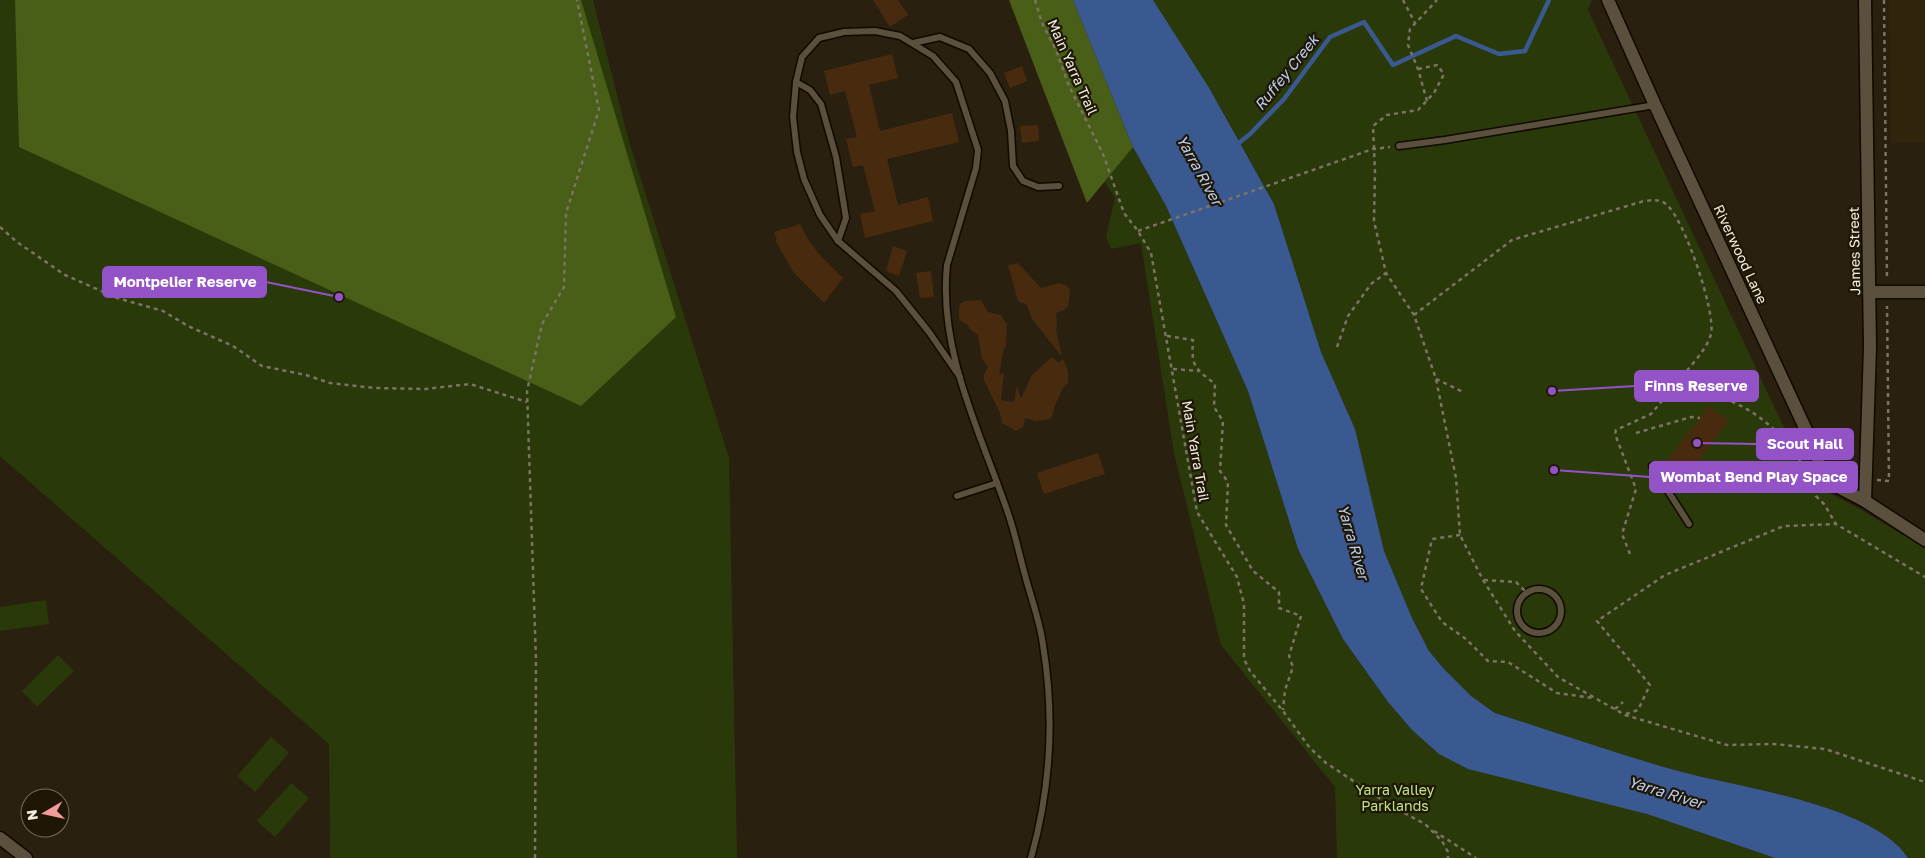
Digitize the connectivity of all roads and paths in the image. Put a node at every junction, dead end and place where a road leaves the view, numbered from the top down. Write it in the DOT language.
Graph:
graph roads {
  1 [pos="577,0"];
  2 [pos="1036,0"];
  3 [pos="1403,0"];
  4 [pos="1437,0"];
  5 [pos="1608,0"];
  6 [pos="1865,0"];
  7 [pos="1884,0"];
  8 [pos="1415,24"];
  9 [pos="913,43"];
  10 [pos="1418,70"];
  11 [pos="796,82"];
  12 [pos="1427,101"];
  13 [pos="1655,105"];
  14 [pos="1399,146"];
  15 [pos="1373,149"];
  16 [pos="1059,186"];
  17 [pos="0,227"];
  18 [pos="1138,230"];
  19 [pos="838,241"];
  20 [pos="1386,272"];
  21 [pos="1870,292"];
  22 [pos="1887,292"];
  23 [pos="1925,292"];
  24 [pos="1414,315"];
  25 [pos="1167,336"];
  26 [pos="1337,347"];
  27 [pos="1172,369"];
  28 [pos="1198,371"];
  29 [pos="960,377"];
  30 [pos="1436,379"];
  31 [pos="1676,384"];
  32 [pos="1463,392"];
  33 [pos="527,402"];
  34 [pos="1700,418"];
  35 [pos="1636,433"];
  36 [pos="1794,452"];
  37 [pos="1868,452"];
  38 [pos="1818,458"];
  39 [pos="1801,462"];
  40 [pos="1652,466"];
  41 [pos="1866,480"];
  42 [pos="997,484"];
  43 [pos="957,496"];
  44 [pos="1865,500"];
  45 [pos="1689,524"];
  46 [pos="1460,535"];
  47 [pos="1925,540"];
  48 [pos="1630,554"];
  49 [pos="1925,577"];
  50 [pos="1483,580"];
  51 [pos="1527,593"];
  52 [pos="1596,698"];
  53 [pos="1623,702"];
  54 [pos="1614,709"];
  55 [pos="1283,711"];
  56 [pos="1625,715"];
  57 [pos="1925,782"];
  58 [pos="1425,824"];
  59 [pos="0,838"];
  60 [pos="26,858"];
  61 [pos="535,858"];
  62 [pos="1031,858"];
  63 [pos="1448,858"];
  64 [pos="1476,858"];
  1 -- 33 [label="path"];
  2 -- 18 [label="path, Main Yarra Trail"];
  3 -- 8 [label="path"];
  4 -- 8 [label="path"];
  5 -- 13 [label="street, Riverwood Lane"];
  6 -- 21 [label="street, James Street"];
  7 -- 22 [label="path"];
  8 -- 10 [label="path"];
  9 -- 11 [label="lane"];
  9 -- 16 [label="lane"];
  9 -- 29 [label="lane"];
  10 -- 12 [label="path"];
  10 -- 12 [label="path"];
  11 -- 19 [label="lane"];
  11 -- 19 [label="lane"];
  12 -- 15 [label="path"];
  13 -- 14 [label="lane"];
  13 -- 38 [label="street, Riverwood Lane"];
  14 -- 15 [label="path"];
  15 -- 18 [label="path"];
  15 -- 20 [label="path"];
  17 -- 33 [label="path"];
  18 -- 25 [label="path, Main Yarra Trail"];
  19 -- 29 [label="lane"];
  20 -- 24 [label="path"];
  20 -- 26 [label="path"];
  21 -- 22 [label="street"];
  21 -- 37 [label="street, James Street"];
  22 -- 23 [label="street"];
  22 -- 41 [label="path"];
  24 -- 30 [label="path"];
  24 -- 31 [label="path"];
  25 -- 27 [label="path, Main Yarra Trail"];
  25 -- 28 [label="path"];
  27 -- 28 [label="path"];
  27 -- 55 [label="path, Main Yarra Trail"];
  28 -- 55 [label="path"];
  29 -- 42 [label="lane"];
  30 -- 32 [label="path"];
  30 -- 46 [label="path"];
  31 -- 36 [label="path"];
  31 -- 48 [label="path"];
  33 -- 61 [label="path"];
  34 -- 35 [label="path"];
  37 -- 38 [label="path"];
  37 -- 41 [label="street, James Street"];
  38 -- 39 [label="path"];
  38 -- 44 [label="street, Riverwood Lane"];
  40 -- 45 [label="lane"];
  41 -- 44 [label="street, James Street"];
  42 -- 43 [label="lane"];
  42 -- 62 [label="lane"];
  44 -- 47 [label="street"];
  46 -- 50 [label="path"];
  46 -- 52 [label="path"];
  49 -- 56 [label="path"];
  50 -- 51 [label="path"];
  50 -- 52 [label="path"];
  51 -- 51 [label="lane"];
  52 -- 54 [label="path"];
  53 -- 54 [label="path"];
  54 -- 56 [label="path"];
  55 -- 58 [label="path, Main Yarra Trail"];
  56 -- 57 [label="path"];
  58 -- 63 [label="path, Main Yarra Trail"];
  58 -- 64 [label="path"];
  59 -- 60 [label="street"];
}
